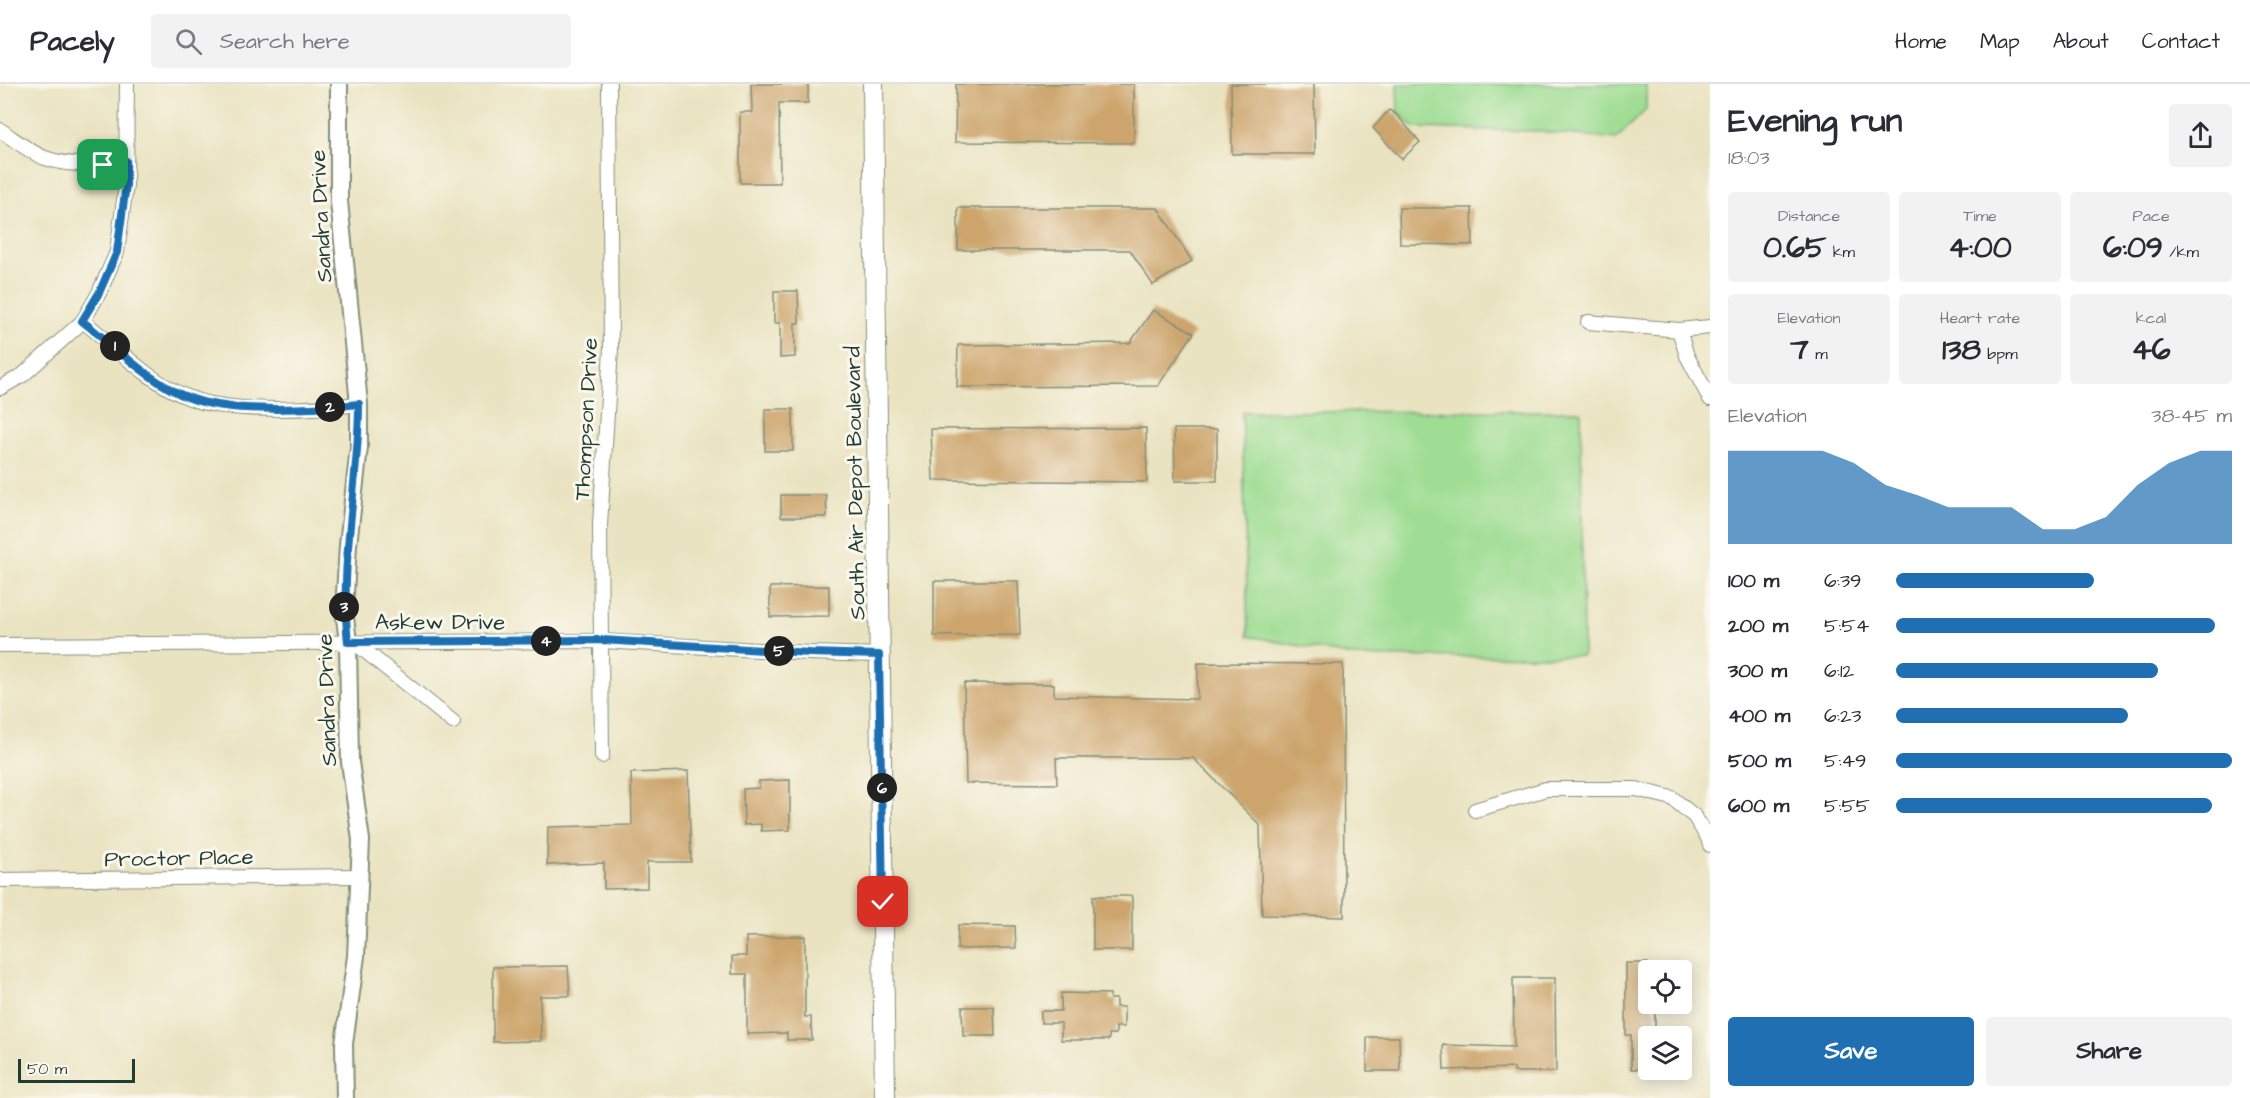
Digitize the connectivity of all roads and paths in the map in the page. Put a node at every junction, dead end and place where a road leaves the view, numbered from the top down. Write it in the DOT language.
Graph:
graph roads {
  1 [pos="127,84"];
  2 [pos="339,84"];
  3 [pos="609,84"];
  4 [pos="873,84"];
  5 [pos="0,130"];
  6 [pos="126,161"];
  7 [pos="82,321"];
  8 [pos="1588,322"];
  9 [pos="1710,327"];
  10 [pos="1679,330"];
  11 [pos="0,388"];
  12 [pos="1710,399"];
  13 [pos="359,404"];
  14 [pos="602,640"];
  15 [pos="351,642"];
  16 [pos="0,645"];
  17 [pos="879,655"];
  18 [pos="453,722"];
  19 [pos="603,756"];
  20 [pos="1475,810"];
  21 [pos="1710,845"];
  22 [pos="359,876"];
  23 [pos="0,880"];
  24 [pos="345,1098"];
  25 [pos="885,1098"];
  1 -- 6 [label="street"];
  2 -- 13 [label="street, Sandra Drive"];
  3 -- 14 [label="street, Thompson Drive"];
  4 -- 17 [label="main road, South Air Depot Boulevard"];
  5 -- 6 [label="street"];
  6 -- 7 [label="street"];
  7 -- 11 [label="street"];
  7 -- 13 [label="street"];
  8 -- 10 [label="street"];
  9 -- 10 [label="street"];
  10 -- 12 [label="street"];
  13 -- 15 [label="street, Sandra Drive"];
  14 -- 15 [label="street, Askew Drive"];
  14 -- 17 [label="street, Askew Drive"];
  14 -- 19 [label="street, Thompson Drive"];
  15 -- 16 [label="street, Askew Drive"];
  15 -- 18 [label="street"];
  15 -- 22 [label="street, Sandra Drive"];
  17 -- 25 [label="main road, South Air Depot Boulevard"];
  20 -- 21 [label="street"];
  22 -- 23 [label="street, Proctor Place"];
  22 -- 24 [label="street, Sandra Drive"];
}
